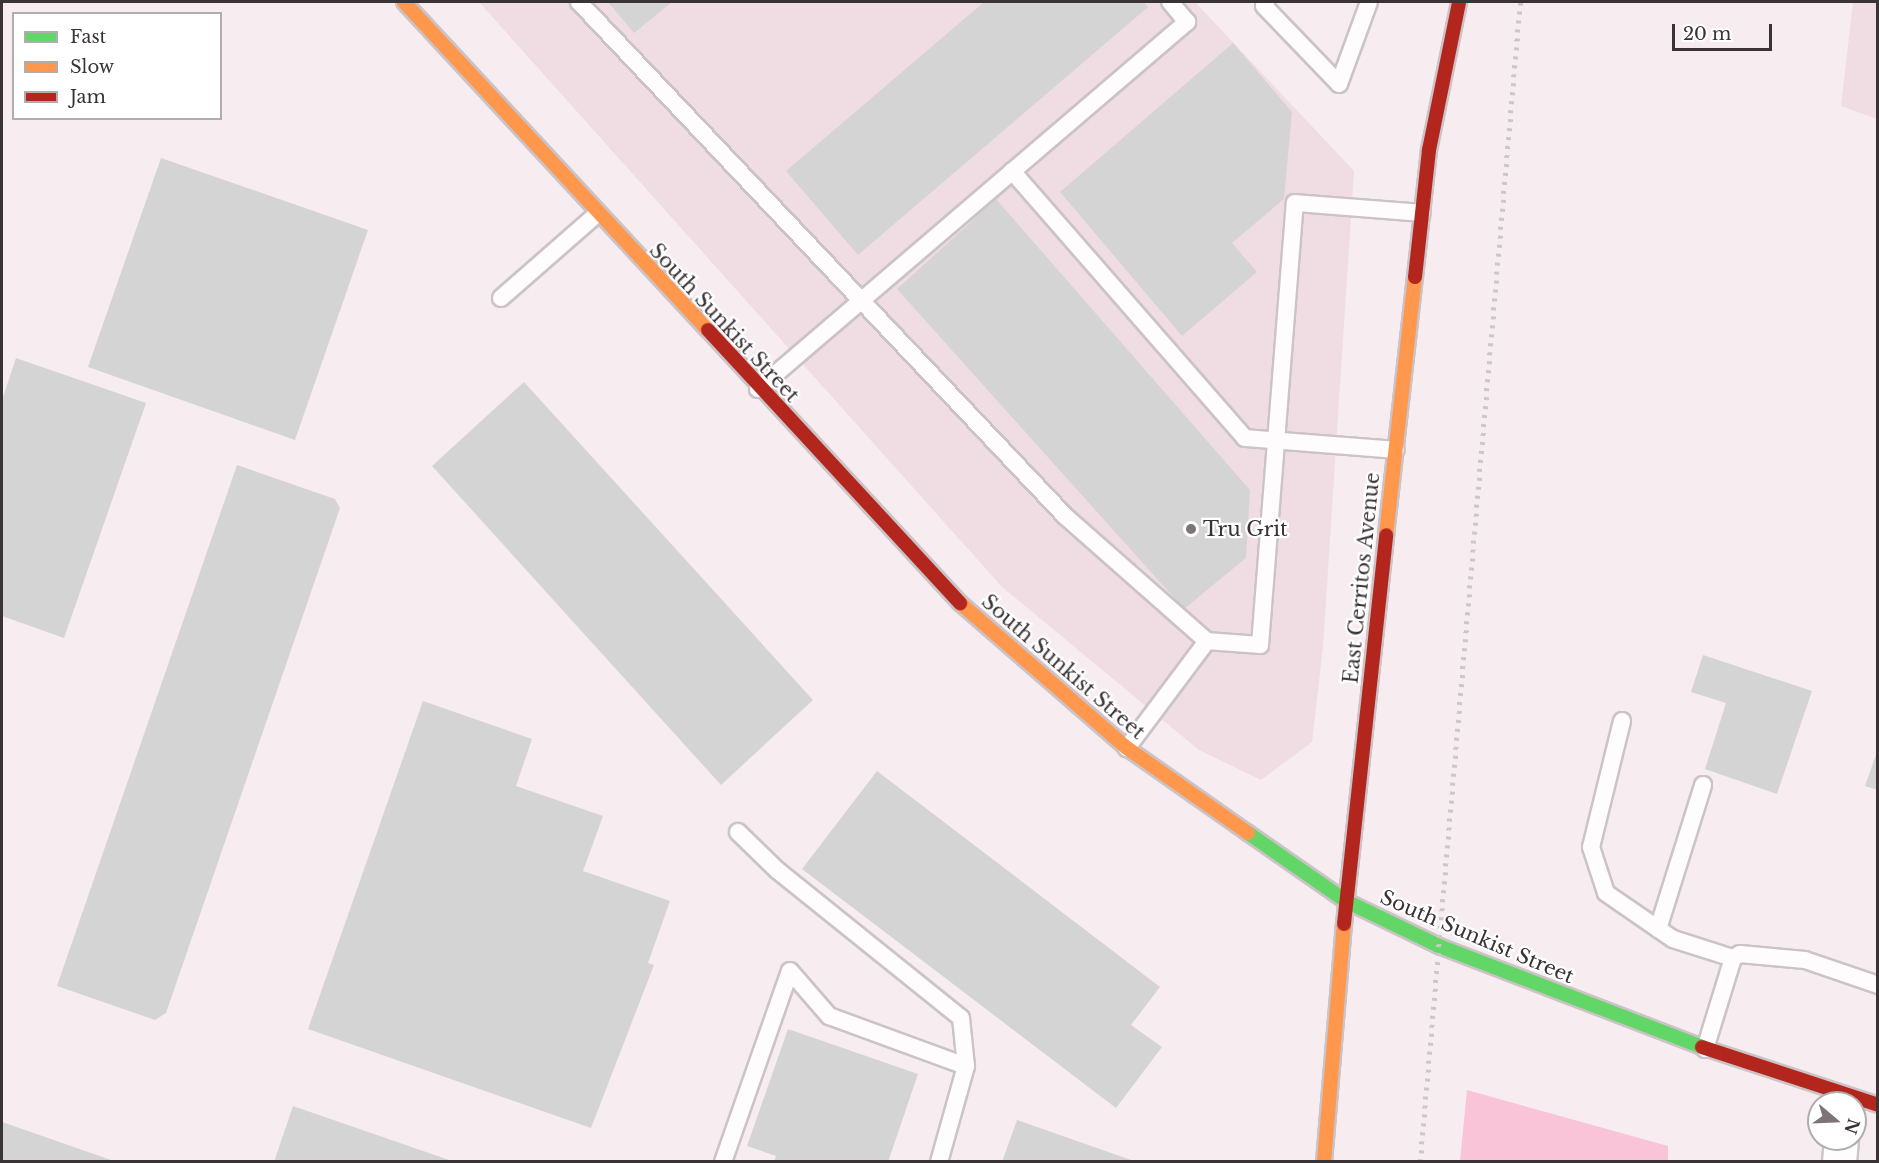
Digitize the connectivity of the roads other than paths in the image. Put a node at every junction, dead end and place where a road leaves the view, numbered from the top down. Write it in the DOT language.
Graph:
graph roads {
  1 [pos="404,2"];
  2 [pos="579,2"];
  3 [pos="1170,2"];
  4 [pos="1266,2"];
  5 [pos="1369,2"];
  6 [pos="1459,2"];
  7 [pos="1012,171"];
  8 [pos="1422,213"];
  9 [pos="597,214"];
  10 [pos="501,298"];
  11 [pos="860,298"];
  12 [pos="758,389"];
  13 [pos="1276,440"];
  14 [pos="1396,450"];
  15 [pos="1207,641"];
  16 [pos="1622,721"];
  17 [pos="1127,748"];
  18 [pos="1703,785"];
  19 [pos="738,832"];
  20 [pos="1346,901"];
  21 [pos="1658,929"];
  22 [pos="1733,957"];
  23 [pos="1878,985"];
  24 [pos="1706,1048"];
  25 [pos="966,1066"];
  26 [pos="1824,1091"];
  27 [pos="723,1161"];
  28 [pos="939,1161"];
  29 [pos="1324,1161"];
  1 -- 9 [label="street, South Sunkist Street"];
  2 -- 11 [label="lane"];
  3 -- 7 [label="lane"];
  4 -- 5 [label="lane"];
  6 -- 8 [label="street, East Cerritos Avenue"];
  7 -- 11 [label="lane"];
  7 -- 13 [label="lane"];
  8 -- 13 [label="lane"];
  8 -- 14 [label="street, East Cerritos Avenue"];
  9 -- 10 [label="lane"];
  9 -- 12 [label="street, South Sunkist Street"];
  11 -- 12 [label="lane"];
  11 -- 15 [label="lane"];
  12 -- 17 [label="street, South Sunkist Street"];
  13 -- 14 [label="lane"];
  13 -- 15 [label="lane"];
  14 -- 20 [label="street, East Cerritos Avenue"];
  15 -- 17 [label="lane"];
  16 -- 21 [label="lane"];
  17 -- 20 [label="street, South Sunkist Street"];
  18 -- 21 [label="lane"];
  19 -- 25 [label="lane"];
  20 -- 24 [label="street, South Sunkist Street"];
  20 -- 29 [label="street, East Cerritos Avenue"];
  21 -- 22 [label="lane"];
  22 -- 23 [label="lane"];
  22 -- 24 [label="lane"];
  24 -- 26 [label="street, South Sunkist Street"];
  25 -- 27 [label="lane"];
  25 -- 28 [label="lane"];
}
